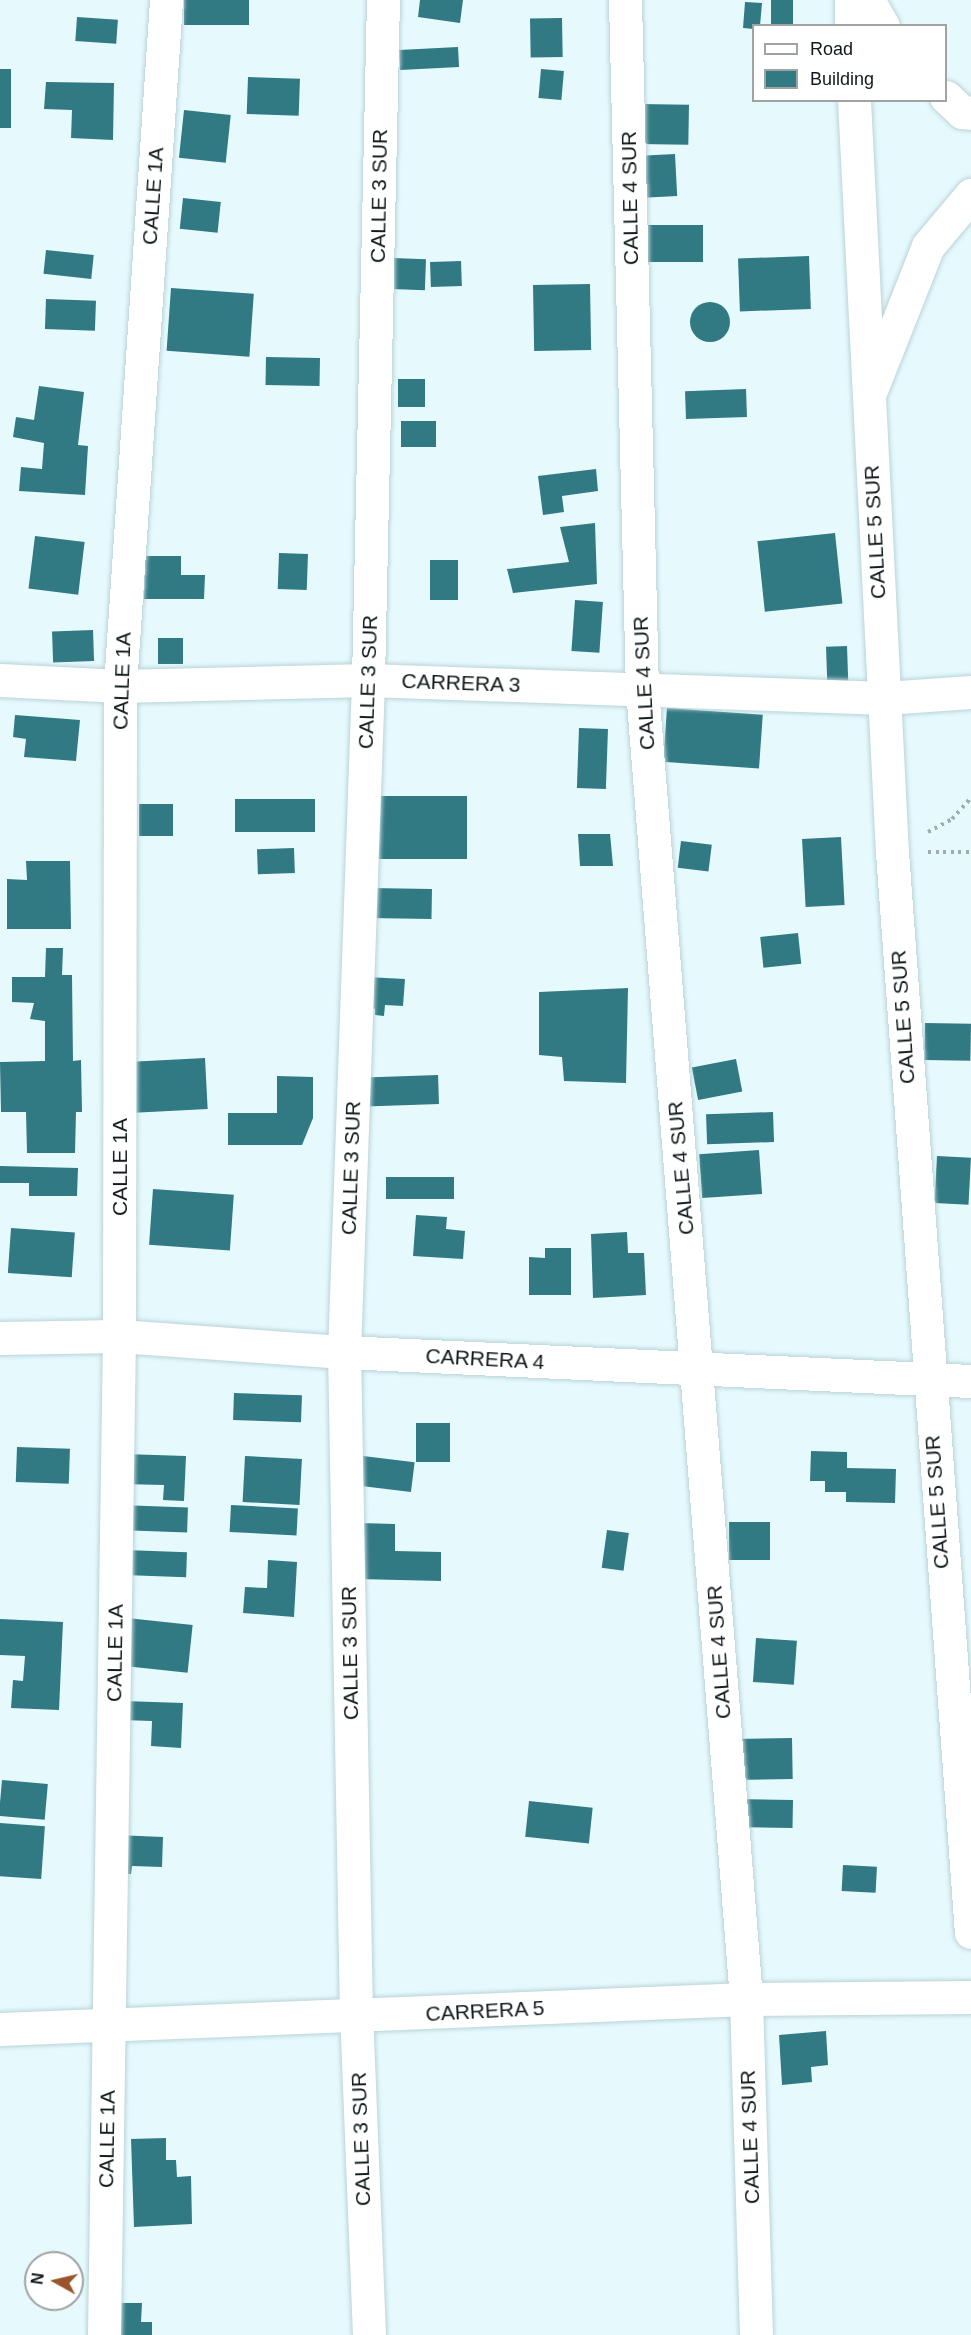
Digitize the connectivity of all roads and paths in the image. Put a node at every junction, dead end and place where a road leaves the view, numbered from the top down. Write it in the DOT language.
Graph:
graph roads {
  1 [pos="166,0"];
  2 [pos="383,0"];
  3 [pos="625,0"];
  4 [pos="851,0"];
  5 [pos="868,0"];
  6 [pos="851,24"];
  7 [pos="882,24"];
  8 [pos="947,99"];
  9 [pos="854,102"];
  10 [pos="971,113"];
  11 [pos="971,195"];
  12 [pos="867,400"];
  13 [pos="0,680"];
  14 [pos="369,680"];
  15 [pos="120,686"];
  16 [pos="642,689"];
  17 [pos="971,692"];
  18 [pos="885,698"];
  19 [pos="971,798"];
  20 [pos="892,852"];
  21 [pos="971,852"];
  22 [pos="119,1336"];
  23 [pos="0,1338"];
  24 [pos="344,1352"];
  25 [pos="697,1370"];
  26 [pos="928,1376"];
  27 [pos="971,1381"];
  28 [pos="971,1932"];
  29 [pos="971,1997"];
  30 [pos="746,1999"];
  31 [pos="356,2017"];
  32 [pos="109,2028"];
  33 [pos="0,2029"];
  34 [pos="104,2335"];
  35 [pos="369,2335"];
  36 [pos="756,2335"];
  1 -- 15 [label="street, CALLE 1A"];
  2 -- 14 [label="street, CALLE 3 SUR"];
  3 -- 16 [label="street, CALLE 4 SUR"];
  4 -- 6 [label="street"];
  5 -- 7 [label="street"];
  8 -- 10 [label="street"];
  9 -- 12 [label="street, CALLE 5 SUR"];
  11 -- 12 [label="street"];
  12 -- 18 [label="street, CALLE 5 SUR"];
  13 -- 15 [label="street, CARRERA 3"];
  14 -- 15 [label="street, CARRERA 3"];
  14 -- 16 [label="street, CARRERA 3"];
  14 -- 24 [label="street, CALLE 3 SUR"];
  15 -- 22 [label="street, CALLE 1A"];
  16 -- 18 [label="street, CARRERA 3"];
  16 -- 25 [label="street, CALLE 4 SUR"];
  17 -- 18 [label="street, CARRERA 3"];
  18 -- 20 [label="street, CALLE 5 SUR"];
  19 -- 20 [label="path"];
  20 -- 21 [label="path"];
  20 -- 26 [label="street, CALLE 5 SUR"];
  22 -- 23 [label="street, CARRERA 4"];
  22 -- 24 [label="street, CARRERA 4"];
  22 -- 32 [label="street, CALLE 1A"];
  24 -- 25 [label="street, CARRERA 4"];
  24 -- 31 [label="street, CALLE 3 SUR"];
  25 -- 26 [label="street, CARRERA 4"];
  25 -- 30 [label="street, CALLE 4 SUR"];
  26 -- 27 [label="street, CARRERA 4"];
  26 -- 28 [label="street, CALLE 5 SUR"];
  29 -- 30 [label="street, CARRERA 5"];
  30 -- 31 [label="street, CARRERA 5"];
  30 -- 36 [label="street, CALLE 4 SUR"];
  31 -- 32 [label="street, CARRERA 5"];
  31 -- 35 [label="street, CALLE 3 SUR"];
  32 -- 33 [label="street, CARRERA 5"];
  32 -- 34 [label="street, CALLE 1A"];
}
